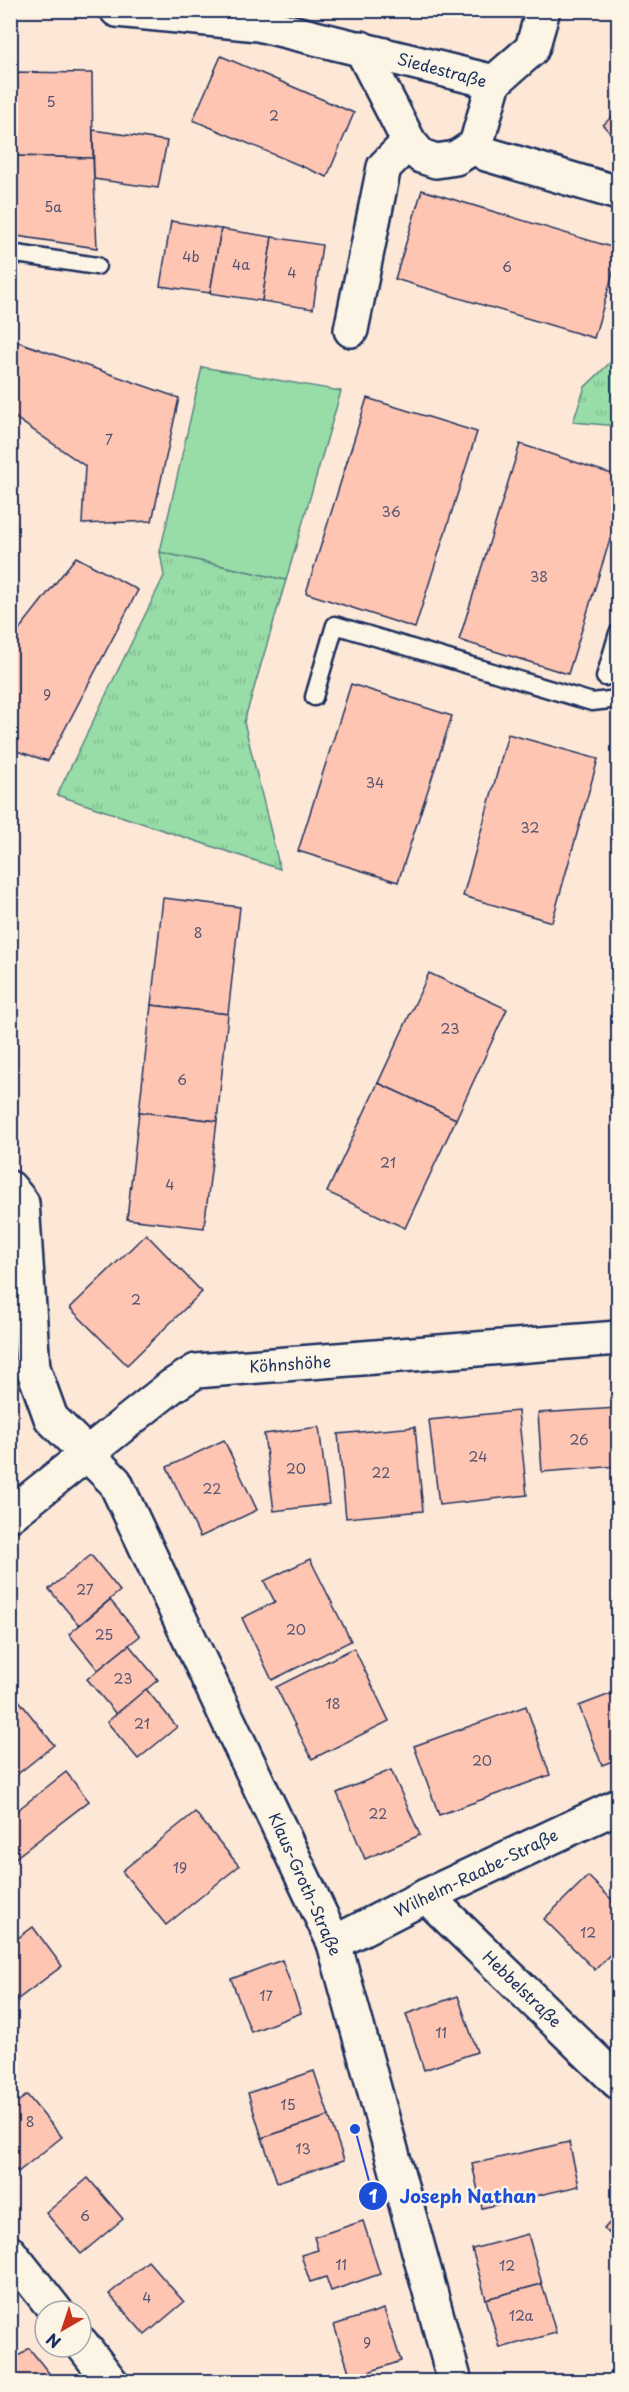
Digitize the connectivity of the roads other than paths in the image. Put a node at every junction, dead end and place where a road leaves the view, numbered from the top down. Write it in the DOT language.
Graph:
graph roads {
  1 [pos="117,10"];
  2 [pos="543,10"];
  3 [pos="361,48"];
  4 [pos="494,82"];
  5 [pos="409,142"];
  6 [pos="476,145"];
  7 [pos="618,193"];
  8 [pos="10,253"];
  9 [pos="97,266"];
  10 [pos="351,330"];
  11 [pos="618,633"];
  12 [pos="605,677"];
  13 [pos="314,697"];
  14 [pos="618,699"];
  15 [pos="10,1188"];
  16 [pos="618,1338"];
  17 [pos="87,1454"];
  18 [pos="10,1515"];
  19 [pos="618,1806"];
  20 [pos="426,1896"];
  21 [pos="334,1943"];
  22 [pos="618,2082"];
  23 [pos="10,2253"];
  24 [pos="46,2299"];
  25 [pos="93,2359"];
  26 [pos="111,2382"];
  27 [pos="455,2382"];
  1 -- 3 [label="street, Siedestraße"];
  2 -- 4 [label="street"];
  3 -- 4 [label="street, Siedestraße"];
  3 -- 5 [label="street, Siedestraße"];
  4 -- 6 [label="street, Siedestraße"];
  5 -- 6 [label="street, Siedestraße"];
  5 -- 10 [label="street"];
  6 -- 7 [label="street"];
  8 -- 9 [label="lane"];
  11 -- 12 [label="lane"];
  13 -- 14 [label="lane"];
  15 -- 17 [label="street, Klaus-Groth-Straße"];
  16 -- 17 [label="street, Köhnshöhe"];
  17 -- 18 [label="street, Köhnshöhe"];
  17 -- 21 [label="street, Klaus-Groth-Straße"];
  19 -- 20 [label="street, Wilhelm-Raabe-Straße"];
  20 -- 21 [label="street, Wilhelm-Raabe-Straße"];
  20 -- 22 [label="street, Hebbelstraße"];
  21 -- 27 [label="street, Klaus-Groth-Straße"];
  23 -- 24 [label="street"];
  25 -- 26 [label="street"];
}
